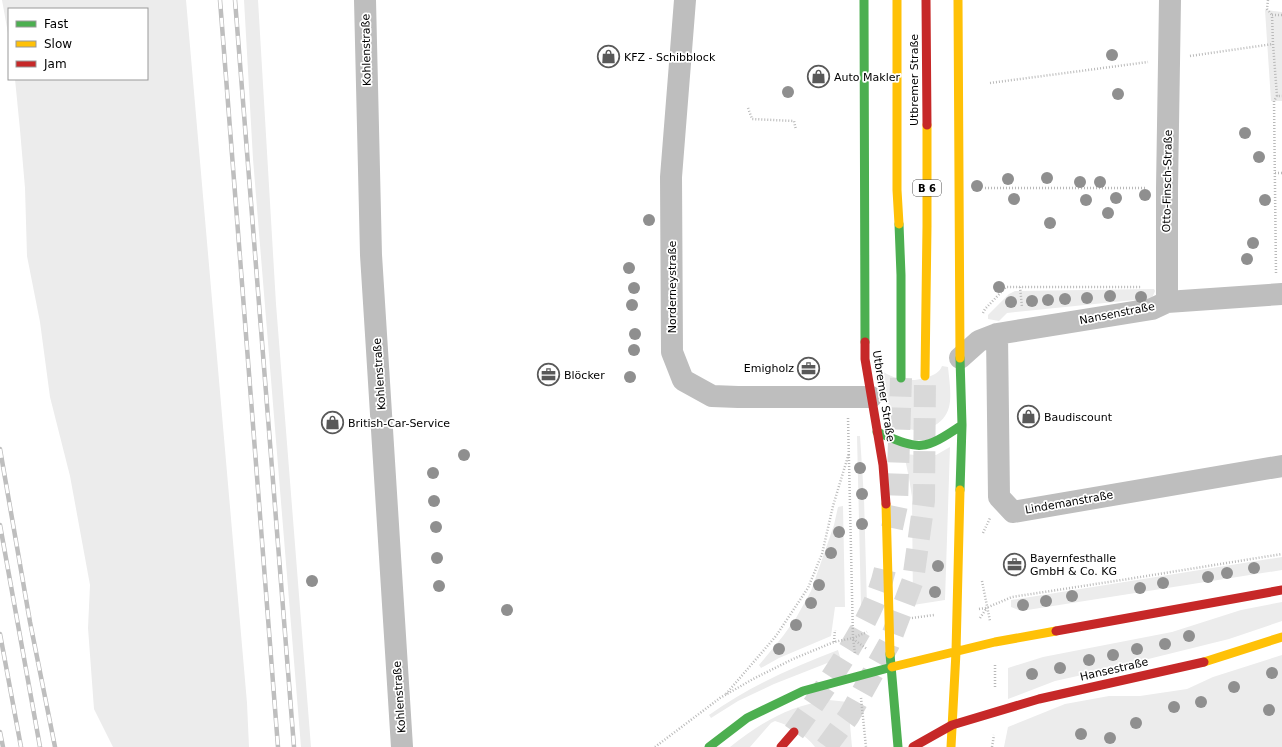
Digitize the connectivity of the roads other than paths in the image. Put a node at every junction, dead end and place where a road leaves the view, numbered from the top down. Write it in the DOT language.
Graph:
graph roads {
  1 [pos="365,0"];
  2 [pos="685,0"];
  3 [pos="864,0"];
  4 [pos="897,0"];
  5 [pos="926,0"];
  6 [pos="958,0"];
  7 [pos="1170,0"];
  8 [pos="1281,294"];
  9 [pos="1167,302"];
  10 [pos="988,338"];
  11 [pos="960,358"];
  12 [pos="925,376"];
  13 [pos="901,378"];
  14 [pos="871,397"];
  15 [pos="962,425"];
  16 [pos="877,432"];
  17 [pos="1282,466"];
  18 [pos="1282,590"];
  19 [pos="1282,637"];
  20 [pos="956,652"];
  21 [pos="890,667"];
  22 [pos="952,726"];
  23 [pos="794,732"];
  24 [pos="402,747"];
  25 [pos="709,747"];
  26 [pos="781,747"];
  27 [pos="898,747"];
  28 [pos="912,747"];
  29 [pos="951,747"];
  1 -- 24 [label="street, Kohlenstraße"];
  2 -- 14 [label="street, Norderneystraße"];
  3 -- 14 [label="main road, Utbremer Straße"];
  4 -- 13 [label="main road, Utbremer Straße / B 6"];
  5 -- 12 [label="main road, Utbremer Straße / B 6"];
  6 -- 11 [label="main road"];
  7 -- 9 [label="street, Otto-Finsch-Straße"];
  8 -- 9 [label="street, Nansenstraße"];
  9 -- 10 [label="street, Nansenstraße"];
  10 -- 11 [label="street"];
  10 -- 17 [label="street, Lindemanstraße"];
  11 -- 15 [label="main road"];
  14 -- 16 [label="main road, Utbremer Straße"];
  15 -- 16 [label="main road"];
  15 -- 20 [label="main road"];
  16 -- 21 [label="main road, Utbremer Straße"];
  18 -- 20 [label="main road"];
  19 -- 22 [label="main road, Hansestraße"];
  20 -- 21 [label="main road"];
  20 -- 22 [label="main road"];
  21 -- 25 [label="main road"];
  21 -- 27 [label="main road, Utbremer Straße"];
  22 -- 28 [label="main road, Hansestraße"];
  22 -- 29 [label="main road"];
  23 -- 26 [label="main road"];
}
